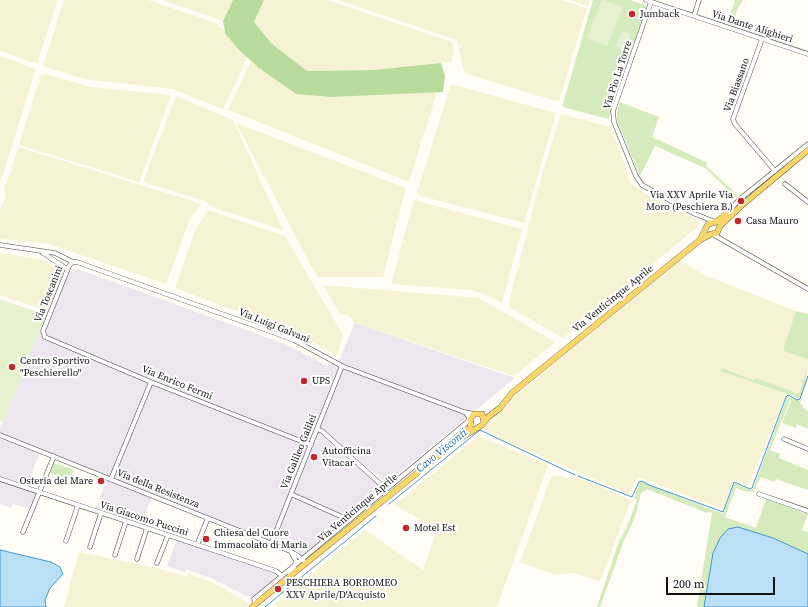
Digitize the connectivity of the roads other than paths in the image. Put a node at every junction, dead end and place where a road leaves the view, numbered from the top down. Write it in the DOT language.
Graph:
graph roads {
  1 [pos="646,0"];
  2 [pos="699,0"];
  3 [pos="651,2"];
  4 [pos="694,16"];
  5 [pos="762,39"];
  6 [pos="808,54"];
  7 [pos="808,144"];
  8 [pos="808,151"];
  9 [pos="775,171"];
  10 [pos="785,184"];
  11 [pos="808,202"];
  12 [pos="741,206"];
  13 [pos="727,213"];
  14 [pos="695,214"];
  15 [pos="717,224"];
  16 [pos="707,228"];
  17 [pos="712,234"];
  18 [pos="700,240"];
  19 [pos="726,240"];
  20 [pos="0,245"];
  21 [pos="41,252"];
  22 [pos="66,257"];
  23 [pos="72,263"];
  24 [pos="62,264"];
  25 [pos="67,269"];
  26 [pos="808,289"];
  27 [pos="43,331"];
  28 [pos="342,366"];
  29 [pos="151,382"];
  30 [pos="503,404"];
  31 [pos="484,414"];
  32 [pos="472,418"];
  33 [pos="484,422"];
  34 [pos="478,426"];
  35 [pos="317,429"];
  36 [pos="0,435"];
  37 [pos="784,439"];
  38 [pos="458,440"];
  39 [pos="311,445"];
  40 [pos="808,449"];
  41 [pos="54,456"];
  42 [pos="0,479"];
  43 [pos="111,479"];
  44 [pos="386,489"];
  45 [pos="39,492"];
  46 [pos="291,494"];
  47 [pos="759,494"];
  48 [pos="78,506"];
  49 [pos="808,511"];
  50 [pos="102,513"];
  51 [pos="208,518"];
  52 [pos="349,520"];
  53 [pos="126,521"];
  54 [pos="147,528"];
  55 [pos="23,532"];
  56 [pos="168,535"];
  57 [pos="66,541"];
  58 [pos="272,544"];
  59 [pos="197,545"];
  60 [pos="90,547"];
  61 [pos="290,551"];
  62 [pos="115,554"];
  63 [pos="137,559"];
  64 [pos="304,561"];
  65 [pos="157,563"];
  66 [pos="294,565"];
  67 [pos="283,578"];
  68 [pos="254,603"];
  1 -- 3 [label="street, Via Dante Alighieri"];
  2 -- 4 [label="street"];
  3 -- 4 [label="street, Via Dante Alighieri"];
  3 -- 14 [label="street, Via Pio La Torre"];
  4 -- 5 [label="street, Via Dante Alighieri"];
  5 -- 6 [label="street, Via Dante Alighieri"];
  5 -- 9 [label="street, Via Biassano"];
  7 -- 9 [label="street"];
  8 -- 12 [label="main road"];
  9 -- 13 [label="street"];
  10 -- 11 [label="street"];
  12 -- 13 [label="main road"];
  12 -- 15 [label="main road"];
  13 -- 15 [label="main road"];
  14 -- 15 [label="street, Via Pio La Torre"];
  14 -- 16 [label="street, Via Pio La Torre"];
  15 -- 16 [label="main road, Via Venticinque Aprile"];
  15 -- 17 [label="main road, Via Venticinque Aprile"];
  15 -- 19 [label="street"];
  16 -- 17 [label="main road"];
  16 -- 18 [label="main road, Via Venticinque Aprile"];
  17 -- 18 [label="main road, Via Venticinque Aprile"];
  17 -- 19 [label="street"];
  18 -- 30 [label="main road, Via Venticinque Aprile"];
  19 -- 26 [label="street"];
  20 -- 21 [label="street, Via Luigi Galvani"];
  21 -- 22 [label="street, Via Luigi Galvani"];
  21 -- 24 [label="street, Via Luigi Galvani"];
  22 -- 23 [label="street, Via Luigi Galvani"];
  22 -- 24 [label="street"];
  23 -- 25 [label="street, Via Toscanini"];
  23 -- 28 [label="street, Via Luigi Galvani"];
  24 -- 25 [label="street, Via Luigi Galvani"];
  25 -- 27 [label="street, Via Toscanini"];
  27 -- 29 [label="street, Via Enrico Fermi"];
  28 -- 32 [label="street, Via Luigi Galvani"];
  28 -- 35 [label="street, Via Galileo Galilei"];
  29 -- 39 [label="street, Via Enrico Fermi"];
  29 -- 43 [label="street"];
  30 -- 31 [label="main road, Via Venticinque Aprile"];
  30 -- 33 [label="main road, Via Venticinque Aprile"];
  31 -- 32 [label="main road"];
  31 -- 33 [label="main road"];
  32 -- 34 [label="main road"];
  32 -- 38 [label="main road, Via Venticinque Aprile"];
  32 -- 44 [label="street"];
  33 -- 34 [label="main road, Via Venticinque Aprile"];
  34 -- 38 [label="main road, Via Venticinque Aprile"];
  35 -- 39 [label="street, Via Galileo Galilei"];
  35 -- 44 [label="street"];
  36 -- 41 [label="street, Via della Resistenza"];
  37 -- 40 [label="street"];
  38 -- 64 [label="main road, Via Venticinque Aprile"];
  39 -- 46 [label="street, Via Galileo Galilei"];
  41 -- 43 [label="street, Via della Resistenza"];
  41 -- 45 [label="street"];
  42 -- 45 [label="street, Via Giacomo Puccini"];
  43 -- 51 [label="street, Via della Resistenza"];
  44 -- 52 [label="street"];
  45 -- 48 [label="street, Via Giacomo Puccini"];
  45 -- 55 [label="street"];
  46 -- 52 [label="street"];
  46 -- 58 [label="street, Via Galileo Galilei"];
  47 -- 49 [label="street"];
  48 -- 50 [label="street, Via Giacomo Puccini"];
  48 -- 57 [label="street"];
  50 -- 53 [label="street, Via Giacomo Puccini"];
  50 -- 60 [label="street"];
  51 -- 58 [label="street, Via della Resistenza"];
  51 -- 59 [label="street"];
  52 -- 64 [label="street"];
  53 -- 54 [label="street, Via Giacomo Puccini"];
  53 -- 62 [label="street"];
  54 -- 56 [label="street, Via Giacomo Puccini"];
  54 -- 63 [label="street"];
  56 -- 59 [label="street, Via Giacomo Puccini"];
  56 -- 65 [label="street"];
  58 -- 61 [label="street, Via della Resistenza"];
  59 -- 67 [label="street, Via Giacomo Puccini"];
  61 -- 64 [label="street, Via della Resistenza"];
  61 -- 66 [label="street"];
  64 -- 66 [label="street"];
  64 -- 67 [label="main road, Via Venticinque Aprile"];
  66 -- 67 [label="street"];
  67 -- 68 [label="main road, Via Venticinque Aprile"];
}
